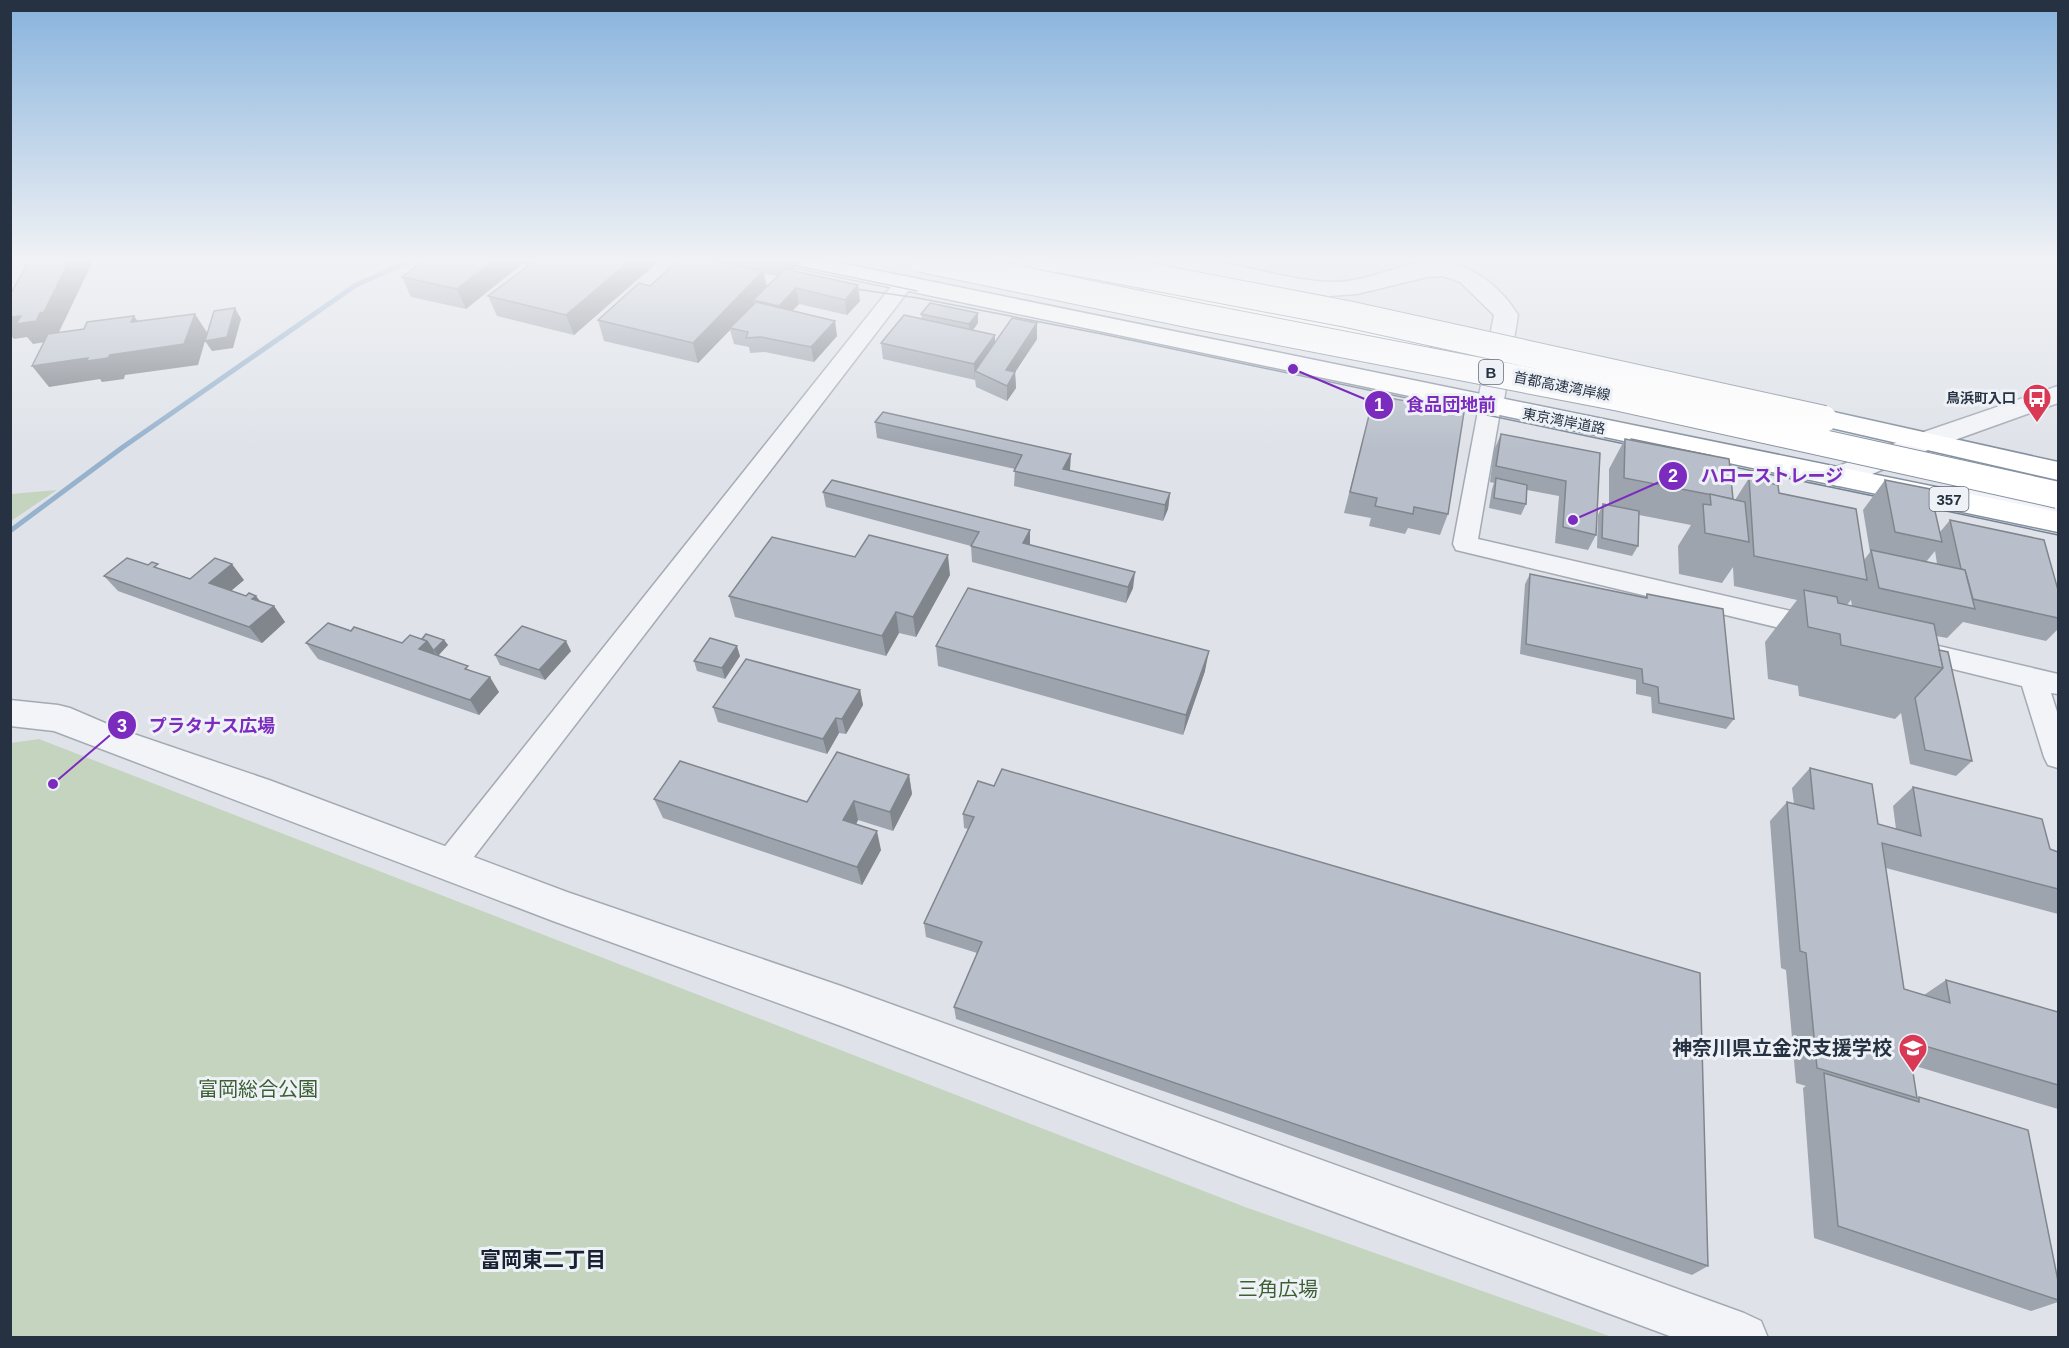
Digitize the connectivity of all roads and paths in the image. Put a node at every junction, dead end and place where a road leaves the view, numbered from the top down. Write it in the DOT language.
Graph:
graph roads {
  1 [pos="874,322"];
  2 [pos="1093,322"];
  3 [pos="1157,322"];
  4 [pos="1189,322"];
  5 [pos="1247,322"];
  6 [pos="1267,322"];
  7 [pos="1325,322"];
  8 [pos="1381,322"];
  9 [pos="1388,322"];
  10 [pos="1506,322"];
  11 [pos="1501,347"];
  12 [pos="1456,362"];
  13 [pos="1505,379"];
  14 [pos="1555,385"];
  15 [pos="1597,393"];
  16 [pos="2058,394"];
  17 [pos="1490,406"];
  18 [pos="1925,441"];
  19 [pos="2058,471"];
  20 [pos="1839,477"];
  21 [pos="2058,495"];
  22 [pos="2058,515"];
  23 [pos="2058,522"];
  24 [pos="1835,632"];
  25 [pos="1893,645"];
  26 [pos="2046,681"];
  27 [pos="10,713"];
  28 [pos="2058,757"];
  29 [pos="449,865"];
  30 [pos="1744,1338"];
  1 -- 29 [label="street"];
  2 -- 17 [label="highway, 東京湾岸道路 / 357"];
  3 -- 13 [label="highway, bridge"];
  4 -- 13 [label="highway, bridge"];
  5 -- 14 [label="highway, 首都高速湾岸線 / B, bridge"];
  6 -- 12 [label="highway, bridge"];
  7 -- 12 [label="highway"];
  8 -- 11 [label="highway"];
  9 -- 19 [label="highway, 首都高速湾岸線 / B, bridge"];
  10 -- 11 [label="street"];
  11 -- 17 [label="street"];
  11 -- 18 [label="highway"];
  12 -- 15 [label="highway, bridge"];
  13 -- 14 [label="highway, bridge"];
  14 -- 15 [label="highway, 首都高速湾岸線 / B, bridge"];
  15 -- 21 [label="highway, 首都高速湾岸線 / B, bridge"];
  16 -- 18 [label="street"];
  17 -- 20 [label="highway, 東京湾岸道路 / 357"];
  17 -- 24 [label="street"];
  18 -- 19 [label="highway"];
  18 -- 20 [label="street"];
  18 -- 22 [label="street"];
  20 -- 23 [label="highway, 東京湾岸道路 / 357"];
  25 -- 26 [label="street"];
  26 -- 28 [label="street"];
  27 -- 29 [label="street"];
  29 -- 30 [label="street"];
}
